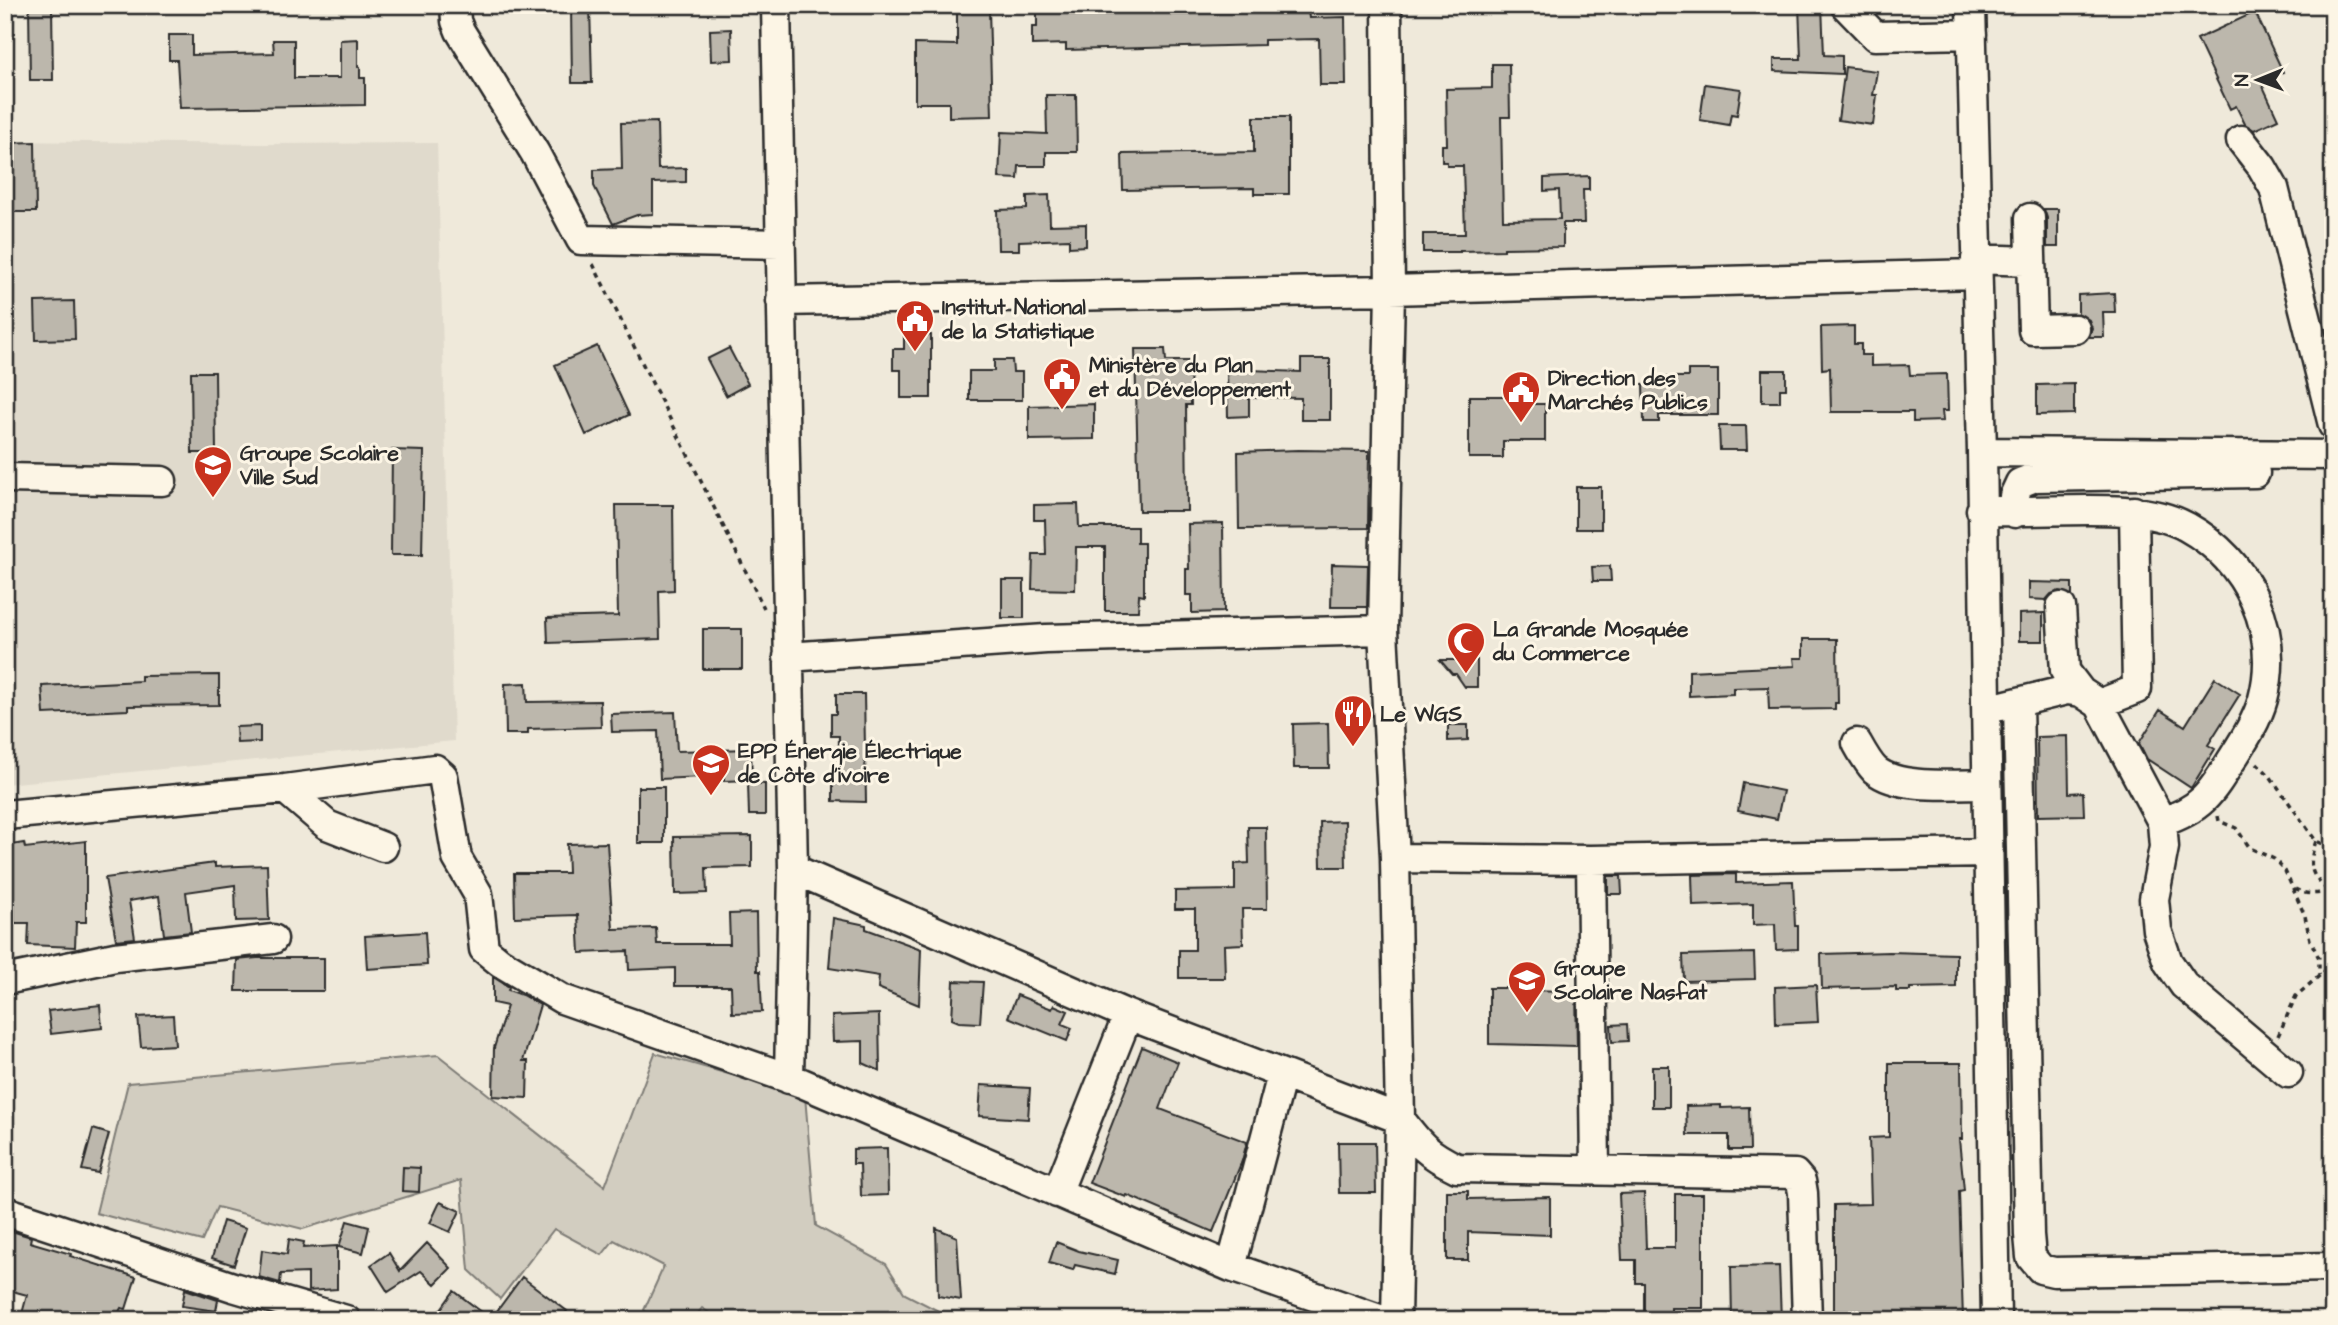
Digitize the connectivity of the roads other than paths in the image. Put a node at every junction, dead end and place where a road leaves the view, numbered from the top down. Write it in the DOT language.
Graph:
graph roads {
  1 [pos="455,5"];
  2 [pos="776,5"];
  3 [pos="1387,5"];
  4 [pos="1845,5"];
  5 [pos="1971,5"];
  6 [pos="1972,34"];
  7 [pos="2241,140"];
  8 [pos="2030,218"];
  9 [pos="780,244"];
  10 [pos="2031,261"];
  11 [pos="1976,267"];
  12 [pos="1390,290"];
  13 [pos="781,302"];
  14 [pos="2075,329"];
  15 [pos="2333,425"];
  16 [pos="1982,452"];
  17 [pos="2333,455"];
  18 [pos="2333,471"];
  19 [pos="5,478"];
  20 [pos="162,481"];
  21 [pos="1981,510"];
  22 [pos="2134,511"];
  23 [pos="2015,513"];
  24 [pos="2061,607"];
  25 [pos="1383,630"];
  26 [pos="788,657"];
  27 [pos="2090,698"];
  28 [pos="2018,703"];
  29 [pos="1985,708"];
  30 [pos="1857,743"];
  31 [pos="1987,784"];
  32 [pos="285,789"];
  33 [pos="5,815"];
  34 [pos="2162,822"];
  35 [pos="383,847"];
  36 [pos="1988,853"];
  37 [pos="1395,858"];
  38 [pos="1591,860"];
  39 [pos="793,869"];
  40 [pos="273,939"];
  41 [pos="5,980"];
  42 [pos="1128,1015"];
  43 [pos="2288,1073"];
  44 [pos="1282,1075"];
  45 [pos="789,1079"];
  46 [pos="1399,1119"];
  47 [pos="1595,1170"];
  48 [pos="1057,1193"];
  49 [pos="5,1210"];
  50 [pos="1231,1267"];
  51 [pos="2333,1267"];
  52 [pos="346,1320"];
  53 [pos="1382,1320"];
  54 [pos="1396,1320"];
  55 [pos="1807,1320"];
  56 [pos="1996,1320"];
  1 -- 9 [label="street"];
  2 -- 9 [label="street"];
  3 -- 12 [label="street"];
  4 -- 6 [label="street"];
  5 -- 6 [label="street"];
  6 -- 11 [label="street"];
  7 -- 15 [label="street"];
  8 -- 10 [label="street"];
  9 -- 13 [label="street"];
  10 -- 11 [label="street"];
  10 -- 14 [label="street"];
  11 -- 12 [label="street"];
  11 -- 16 [label="street"];
  12 -- 13 [label="street"];
  12 -- 25 [label="street"];
  13 -- 26 [label="street"];
  16 -- 17 [label="street"];
  16 -- 21 [label="street"];
  18 -- 23 [label="street"];
  19 -- 20 [label="street"];
  21 -- 23 [label="street"];
  21 -- 29 [label="street"];
  22 -- 23 [label="street"];
  22 -- 27 [label="street"];
  22 -- 34 [label="street"];
  24 -- 27 [label="street"];
  25 -- 26 [label="street"];
  25 -- 37 [label="street"];
  26 -- 39 [label="street"];
  27 -- 28 [label="street"];
  27 -- 34 [label="street"];
  28 -- 29 [label="street"];
  28 -- 51 [label="street"];
  29 -- 31 [label="street"];
  30 -- 31 [label="street"];
  31 -- 36 [label="street"];
  32 -- 33 [label="street"];
  32 -- 35 [label="street"];
  32 -- 45 [label="street"];
  34 -- 43 [label="street"];
  36 -- 38 [label="street"];
  36 -- 56 [label="street"];
  37 -- 38 [label="street"];
  37 -- 46 [label="street"];
  38 -- 47 [label="street"];
  39 -- 42 [label="street"];
  39 -- 45 [label="street"];
  40 -- 41 [label="street"];
  42 -- 44 [label="street"];
  42 -- 48 [label="street"];
  44 -- 46 [label="street"];
  44 -- 50 [label="street"];
  45 -- 48 [label="street"];
  46 -- 47 [label="street"];
  46 -- 54 [label="street"];
  47 -- 55 [label="street"];
  48 -- 50 [label="street"];
  49 -- 52 [label="street"];
  50 -- 53 [label="street"];
}
